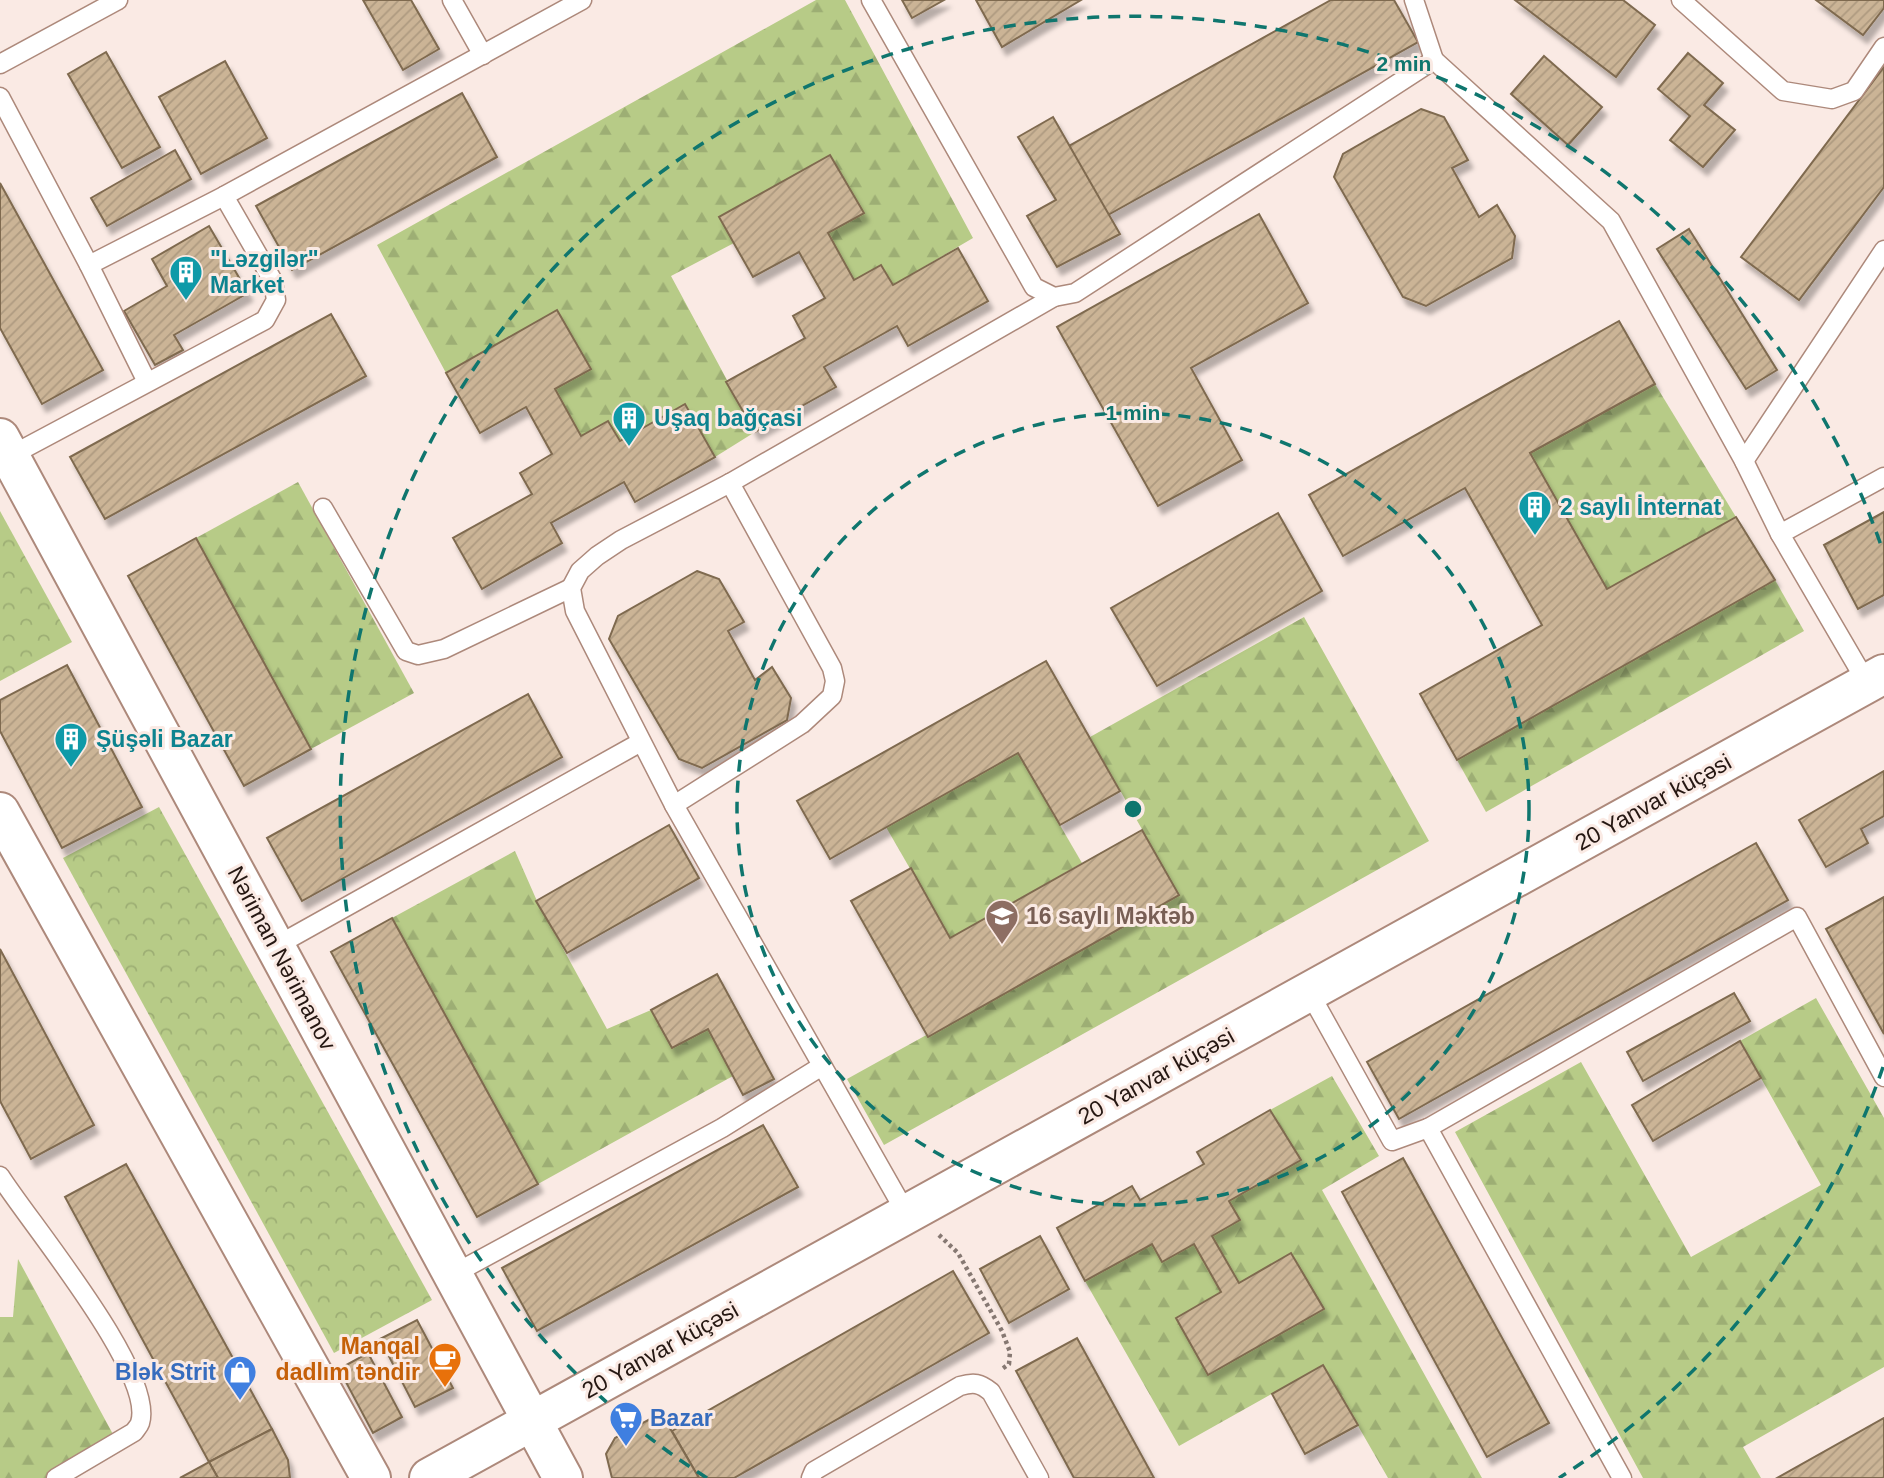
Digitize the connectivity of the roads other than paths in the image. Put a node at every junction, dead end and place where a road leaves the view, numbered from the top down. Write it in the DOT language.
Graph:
graph roads {
  1 [pos="118,0"];
  2 [pos="452,0"];
  3 [pos="582,0"];
  4 [pos="871,0"];
  5 [pos="1414,0"];
  6 [pos="1681,0"];
  7 [pos="1884,47"];
  8 [pos="483,55"];
  9 [pos="1434,60"];
  10 [pos="0,64"];
  11 [pos="0,97"];
  12 [pos="224,197"];
  13 [pos="1884,250"];
  14 [pos="89,265"];
  15 [pos="1054,297"];
  16 [pos="147,382"];
  17 [pos="5,447"];
  18 [pos="1744,461"];
  19 [pos="1884,477"];
  20 [pos="730,482"];
  21 [pos="323,508"];
  22 [pos="1780,534"];
  23 [pos="571,588"];
  24 [pos="1875,679"];
  25 [pos="641,742"];
  26 [pos="674,806"];
  27 [pos="0,812"];
  28 [pos="276,946"];
  29 [pos="1309,992"];
  30 [pos="822,1066"];
  31 [pos="1884,1077"];
  32 [pos="1428,1128"];
  33 [pos="0,1177"];
  34 [pos="905,1213"];
  35 [pos="452,1275"];
  36 [pos="533,1422"];
  37 [pos="57,1478"];
  38 [pos="371,1478"];
  39 [pos="429,1478"];
  40 [pos="563,1478"];
  41 [pos="811,1478"];
  42 [pos="1039,1478"];
  43 [pos="1622,1478"];
  1 -- 10 [label="lane"];
  2 -- 8 [label="lane"];
  3 -- 8 [label="lane"];
  4 -- 15 [label="lane"];
  5 -- 9 [label="lane"];
  6 -- 7 [label="lane"];
  8 -- 12 [label="lane"];
  9 -- 15 [label="lane"];
  9 -- 18 [label="lane"];
  11 -- 14 [label="lane"];
  12 -- 14 [label="lane"];
  12 -- 16 [label="lane"];
  13 -- 18 [label="lane"];
  14 -- 16 [label="lane"];
  15 -- 20 [label="lane"];
  16 -- 17 [label="lane"];
  17 -- 28 [label="main road, Nəriman Nərimanov"];
  18 -- 22 [label="lane"];
  19 -- 22 [label="lane"];
  20 -- 23 [label="lane"];
  20 -- 26 [label="lane"];
  21 -- 23 [label="lane"];
  22 -- 24 [label="lane"];
  23 -- 25 [label="lane"];
  24 -- 29 [label="main road, 20 Yanvar küçəsi"];
  25 -- 26 [label="lane"];
  25 -- 28 [label="lane"];
  26 -- 30 [label="lane"];
  27 -- 38 [label="main road"];
  28 -- 35 [label="main road, Nəriman Nərimanov"];
  29 -- 32 [label="lane"];
  29 -- 34 [label="main road, 20 Yanvar küçəsi"];
  30 -- 34 [label="lane"];
  30 -- 35 [label="lane"];
  31 -- 32 [label="lane"];
  32 -- 43 [label="lane"];
  33 -- 37 [label="lane"];
  34 -- 36 [label="main road, 20 Yanvar küçəsi"];
  35 -- 36 [label="main road, Nəriman Nərimanov"];
  36 -- 39 [label="main road, 20 Yanvar küçəsi"];
  36 -- 40 [label="main road, Nəriman Nərimanov"];
  41 -- 42 [label="lane"];
}
